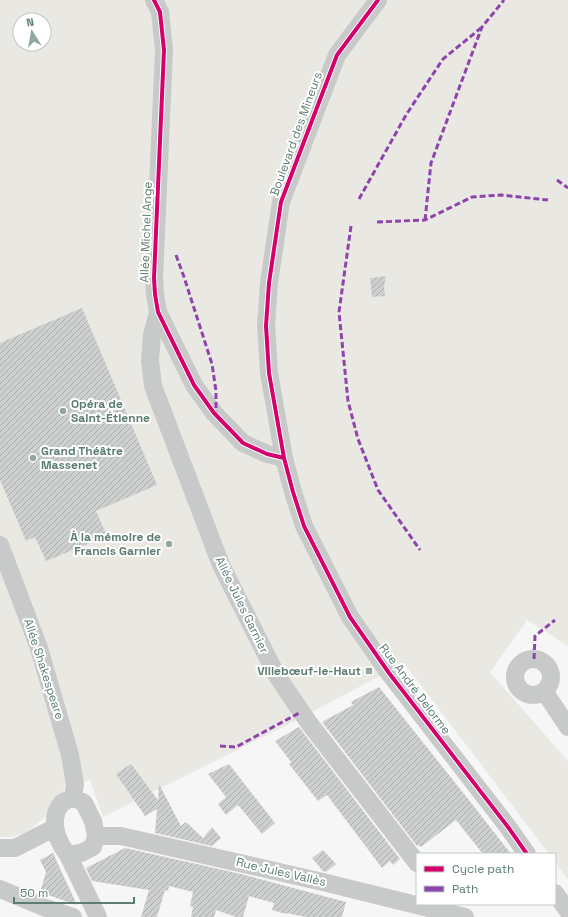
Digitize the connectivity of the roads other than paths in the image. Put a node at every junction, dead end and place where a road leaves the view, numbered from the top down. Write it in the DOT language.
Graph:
graph roads {
  1 [pos="154,0"];
  2 [pos="378,0"];
  3 [pos="158,312"];
  4 [pos="284,458"];
  5 [pos="304,526"];
  6 [pos="0,545"];
  7 [pos="544,691"];
  8 [pos="568,727"];
  9 [pos="73,797"];
  10 [pos="54,828"];
  11 [pos="96,836"];
  12 [pos="0,848"];
  13 [pos="526,853"];
  14 [pos="68,855"];
  15 [pos="416,862"];
  16 [pos="0,889"];
  17 [pos="556,894"];
  18 [pos="416,903"];
  19 [pos="426,905"];
  20 [pos="568,911"];
  21 [pos="457,912"];
  22 [pos="73,917"];
  23 [pos="98,917"];
  1 -- 3 [label="street, Allée Michel Ange"];
  2 -- 4 [label="street, Boulevard des Mineurs"];
  3 -- 4 [label="street, Allée Michel Ange"];
  3 -- 15 [label="street, Allée Jules Garnier"];
  4 -- 5 [label="street, Boulevard des Mineurs"];
  5 -- 13 [label="street, Rue André Delorme"];
  6 -- 9 [label="street, Allée Shakespeare"];
  7 -- 8 [label="street"];
  9 -- 10 [label="street"];
  9 -- 11 [label="street"];
  10 -- 12 [label="street"];
  10 -- 14 [label="street"];
  11 -- 14 [label="street"];
  11 -- 18 [label="street, Rue Jules Vallès"];
  14 -- 23 [label="street"];
  16 -- 22 [label="street"];
  17 -- 20 [label="street"];
  19 -- 21 [label="street, Rue Jules Vallès"];
}
